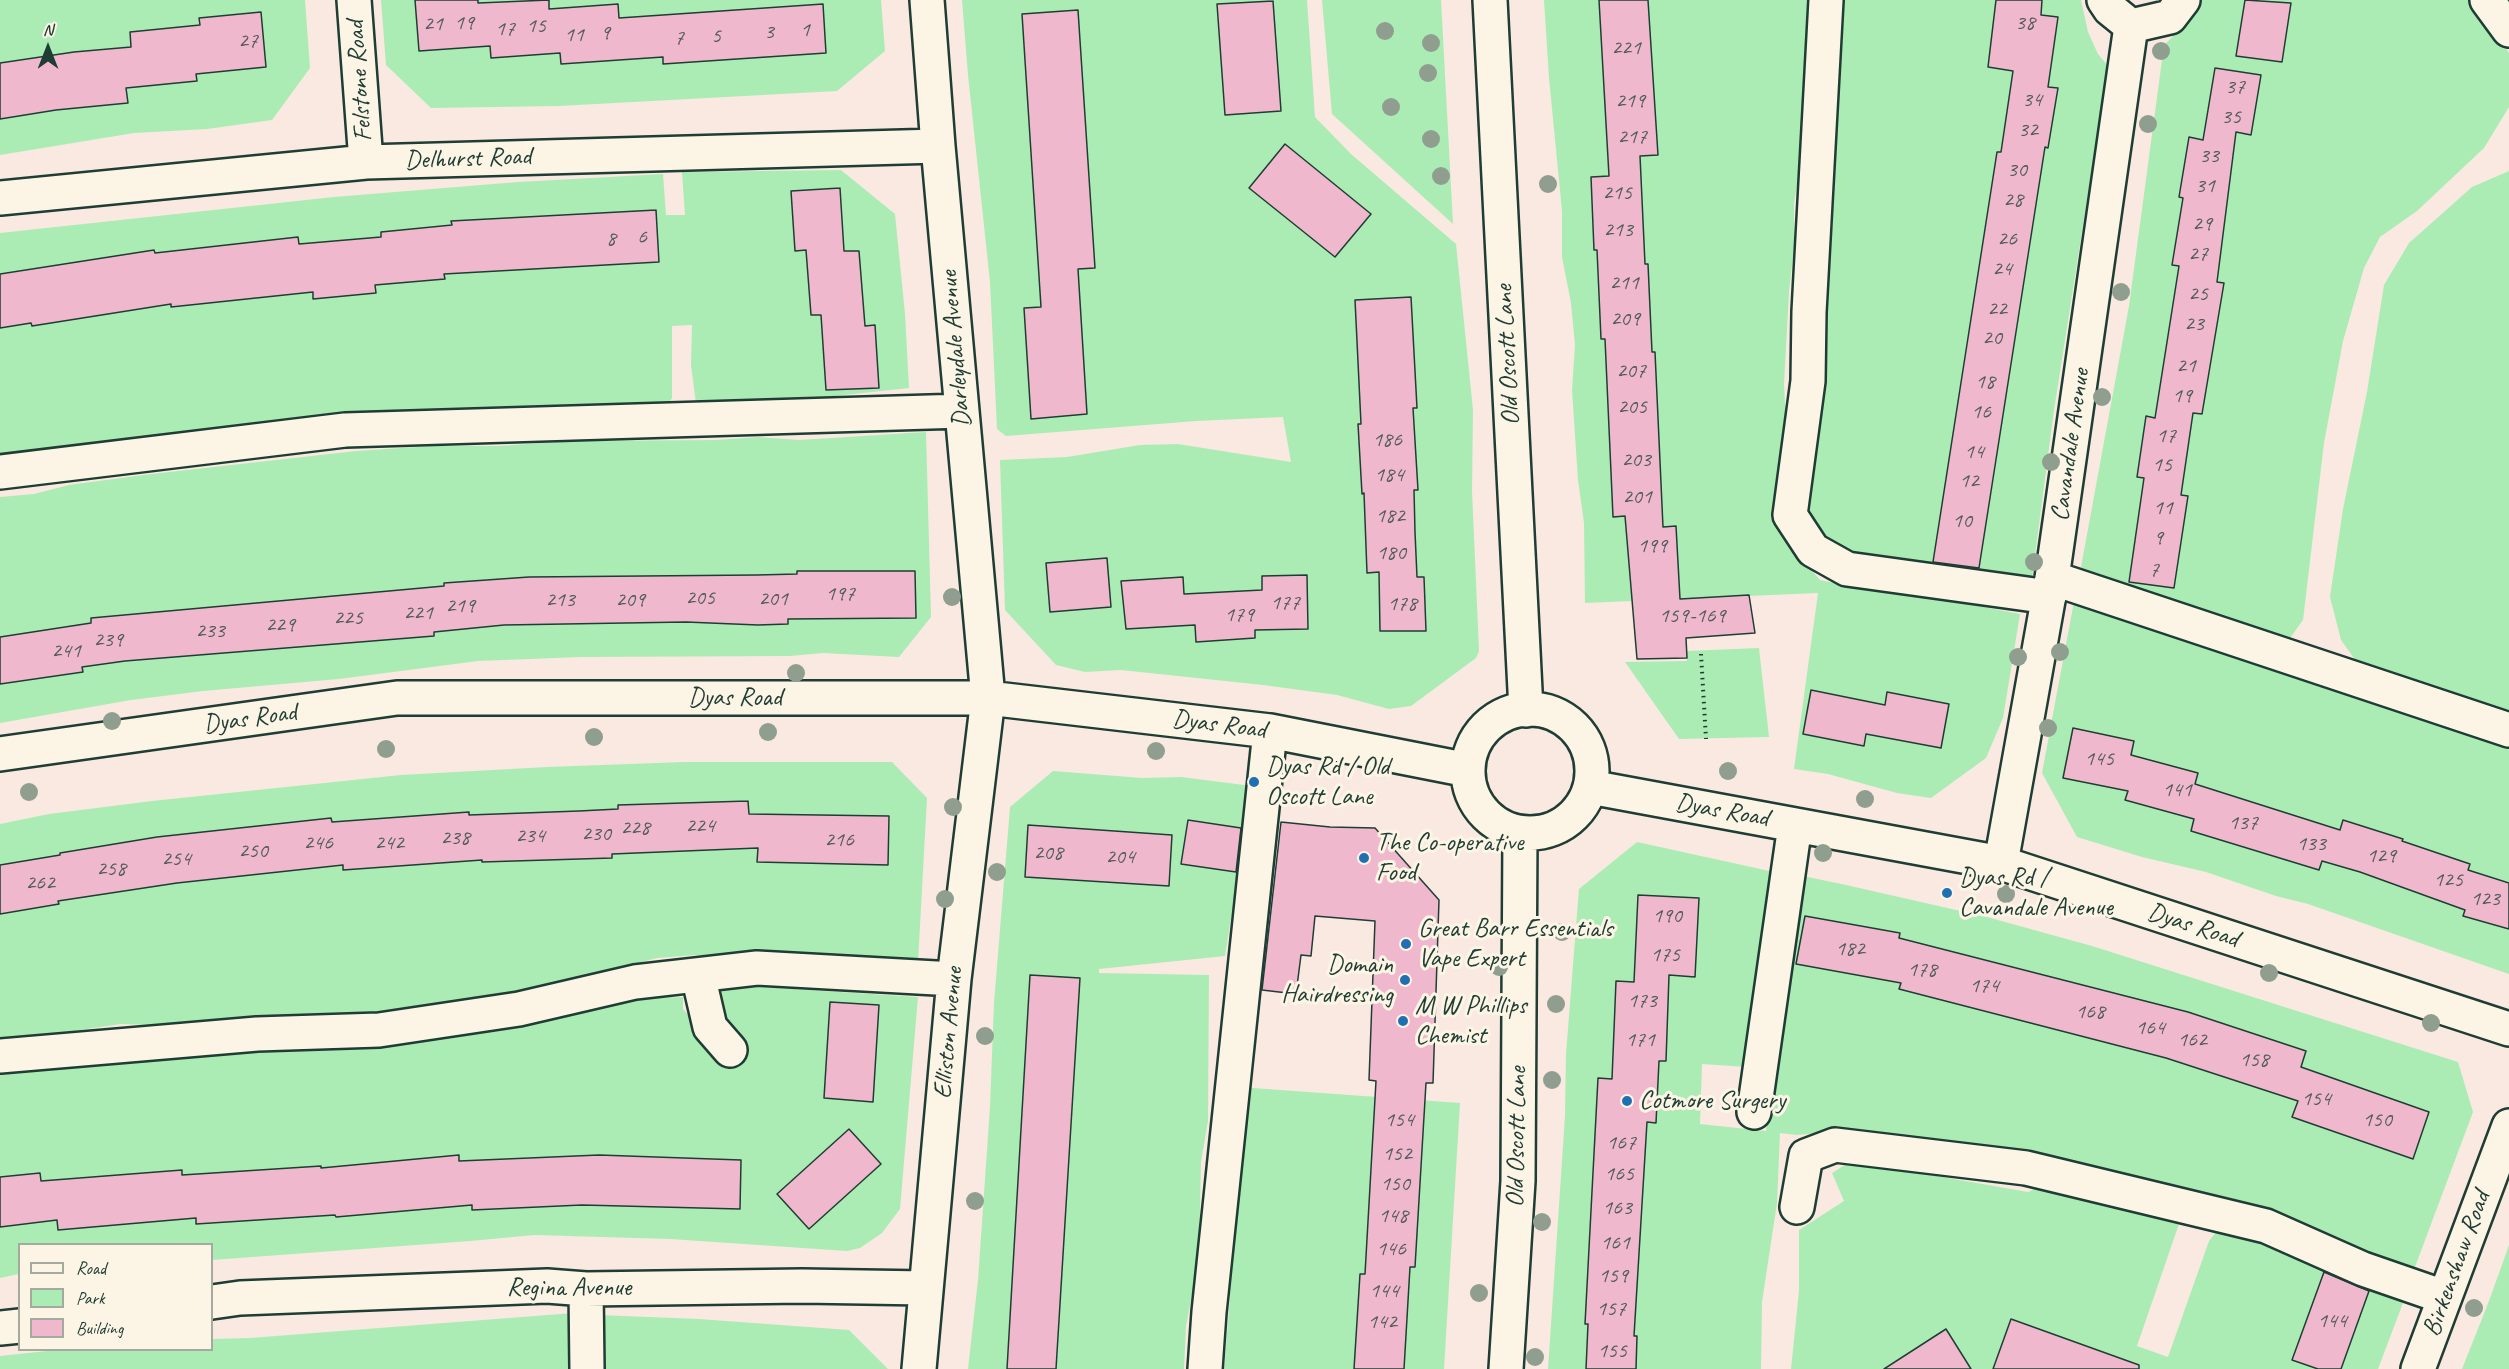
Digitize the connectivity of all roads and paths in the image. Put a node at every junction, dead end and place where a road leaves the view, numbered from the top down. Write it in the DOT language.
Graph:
graph roads {
  1 [pos="354,0"];
  2 [pos="927,0"];
  3 [pos="1490,0"];
  4 [pos="1826,0"];
  5 [pos="2104,0"];
  6 [pos="2182,0"];
  7 [pos="2487,0"];
  8 [pos="2131,26"];
  9 [pos="2509,30"];
  10 [pos="938,146"];
  11 [pos="366,162"];
  12 [pos="0,198"];
  13 [pos="962,411"];
  14 [pos="0,472"];
  15 [pos="2050,587"];
  16 [pos="1701,654"];
  17 [pos="988,698"];
  18 [pos="1526,710"];
  19 [pos="2509,730"];
  20 [pos="1270,731"];
  21 [pos="1706,739"];
  22 [pos="0,754"];
  23 [pos="1468,770"];
  24 [pos="1590,787"];
  25 [pos="1796,825"];
  26 [pos="1520,833"];
  27 [pos="2001,863"];
  28 [pos="698,975"];
  29 [pos="954,979"];
  30 [pos="2509,1029"];
  31 [pos="730,1050"];
  32 [pos="0,1056"];
  33 [pos="1754,1112"];
  34 [pos="2509,1126"];
  35 [pos="1797,1207"];
  36 [pos="926,1288"];
  37 [pos="586,1289"];
  38 [pos="2444,1297"];
  39 [pos="213,1302"];
  40 [pos="18,1326"];
  41 [pos="0,1328"];
  42 [pos="587,1369"];
  43 [pos="919,1369"];
  44 [pos="1205,1369"];
  45 [pos="1506,1369"];
  46 [pos="2418,1369"];
  1 -- 11 [label="street, Felstone Road"];
  2 -- 10 [label="street, Darleydale Avenue"];
  3 -- 18 [label="street, Old Oscott Lane"];
  4 -- 15 [label="street"];
  5 -- 8 [label="street"];
  6 -- 8 [label="street"];
  7 -- 9 [label="street"];
  8 -- 15 [label="street, Cavandale Avenue"];
  10 -- 11 [label="street, Delhurst Road"];
  10 -- 13 [label="street, Darleydale Avenue"];
  11 -- 12 [label="street, Delhurst Road"];
  13 -- 14 [label="street"];
  13 -- 17 [label="street, Darleydale Avenue"];
  15 -- 19 [label="street"];
  15 -- 27 [label="street, Cavandale Avenue"];
  16 -- 21 [label="path"];
  17 -- 20 [label="street, Dyas Road"];
  17 -- 22 [label="street, Dyas Road"];
  17 -- 29 [label="street, Elliston Avenue"];
  18 -- 23 [label="street"];
  18 -- 24 [label="street"];
  20 -- 23 [label="street, Dyas Road"];
  20 -- 44 [label="street"];
  23 -- 26 [label="street"];
  24 -- 25 [label="street, Dyas Road"];
  24 -- 26 [label="street"];
  25 -- 27 [label="street, Dyas Road"];
  25 -- 33 [label="street"];
  26 -- 45 [label="street, Old Oscott Lane"];
  27 -- 30 [label="street, Dyas Road"];
  28 -- 29 [label="street"];
  28 -- 31 [label="street"];
  28 -- 32 [label="street"];
  29 -- 36 [label="street, Elliston Avenue"];
  34 -- 38 [label="street, Birkenshaw Road"];
  35 -- 38 [label="street"];
  36 -- 37 [label="street, Regina Avenue"];
  36 -- 43 [label="street, Elliston Avenue"];
  37 -- 39 [label="street, Regina Avenue"];
  37 -- 42 [label="street"];
  38 -- 46 [label="street, Birkenshaw Road"];
  40 -- 41 [label="street"];
}
